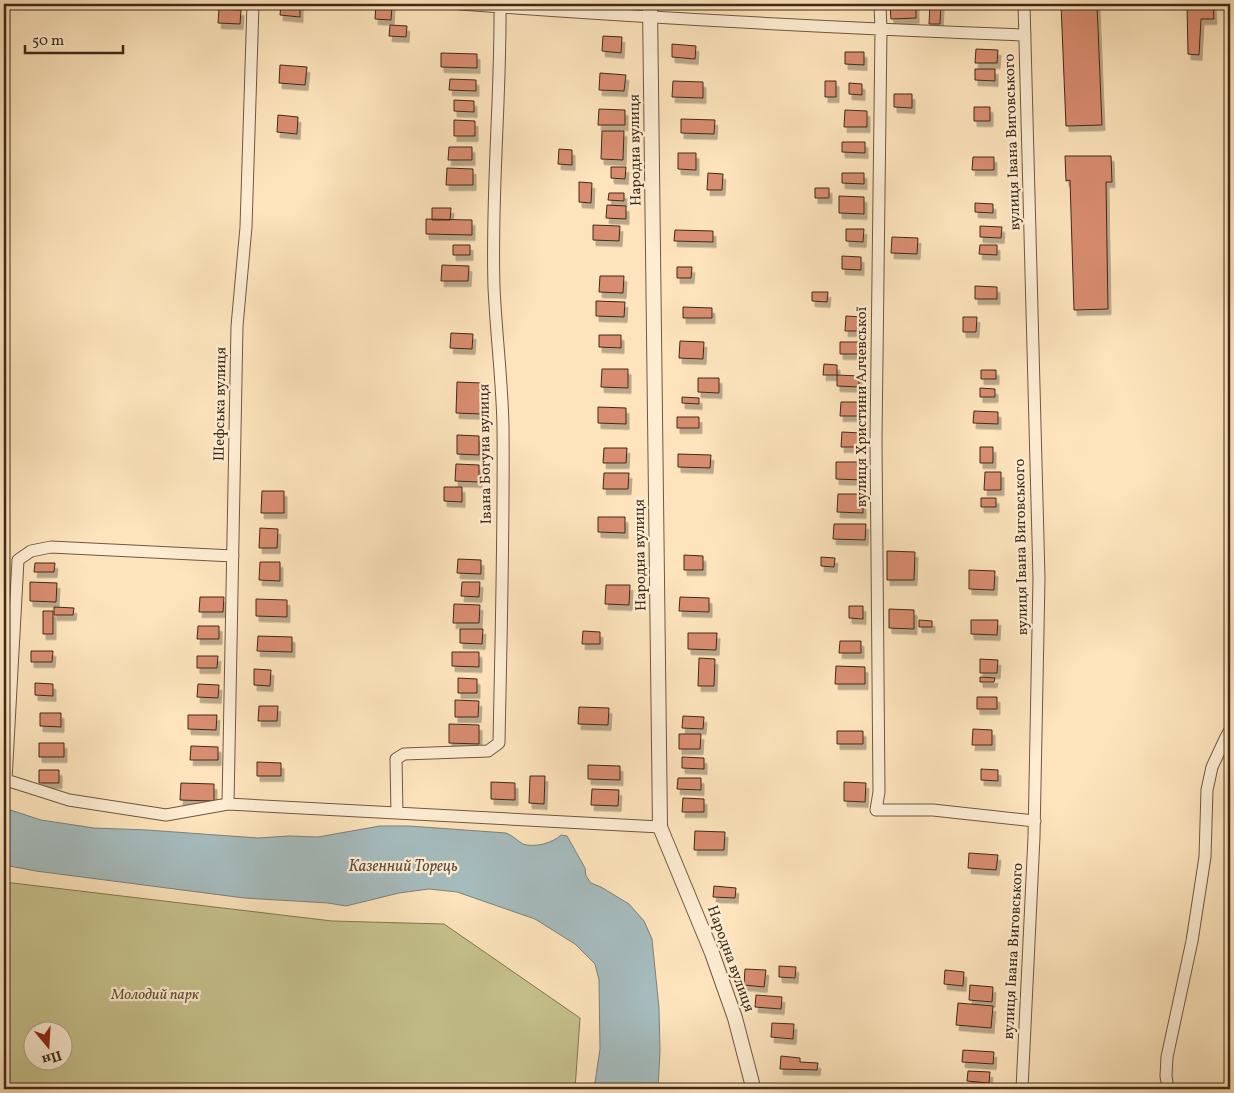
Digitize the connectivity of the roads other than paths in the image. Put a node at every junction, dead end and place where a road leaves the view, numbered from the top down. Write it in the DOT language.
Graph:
graph roads {
  1 [pos="253,4"];
  2 [pos="460,4"];
  3 [pos="880,4"];
  4 [pos="1024,4"];
  5 [pos="500,5"];
  6 [pos="650,11"];
  7 [pos="881,30"];
  8 [pos="1025,35"];
  9 [pos="233,556"];
  10 [pos="1230,730"];
  11 [pos="228,804"];
  12 [pos="397,813"];
  13 [pos="1035,821"];
  14 [pos="660,827"];
  15 [pos="751,1089"];
  16 [pos="1022,1089"];
  17 [pos="1168,1089"];
  1 -- 9 [label="street, Шефська вулиця"];
  2 -- 5 [label="street"];
  3 -- 7 [label="street, вулиця Христини Алчевської"];
  4 -- 8 [label="street, вулиця Івана Виговського"];
  5 -- 6 [label="street"];
  5 -- 12 [label="street, Івана Богуна вулиця"];
  6 -- 7 [label="street"];
  6 -- 14 [label="street, Народна вулиця"];
  7 -- 8 [label="street"];
  7 -- 13 [label="street, вулиця Христини Алчевської"];
  8 -- 13 [label="street, вулиця Івана Виговського"];
  9 -- 11 [label="street, Шефська вулиця"];
  9 -- 11 [label="street"];
  10 -- 17 [label="street"];
  11 -- 12 [label="street"];
  12 -- 14 [label="street"];
  13 -- 16 [label="street, вулиця Івана Виговського"];
  14 -- 15 [label="street, Народна вулиця"];
}
